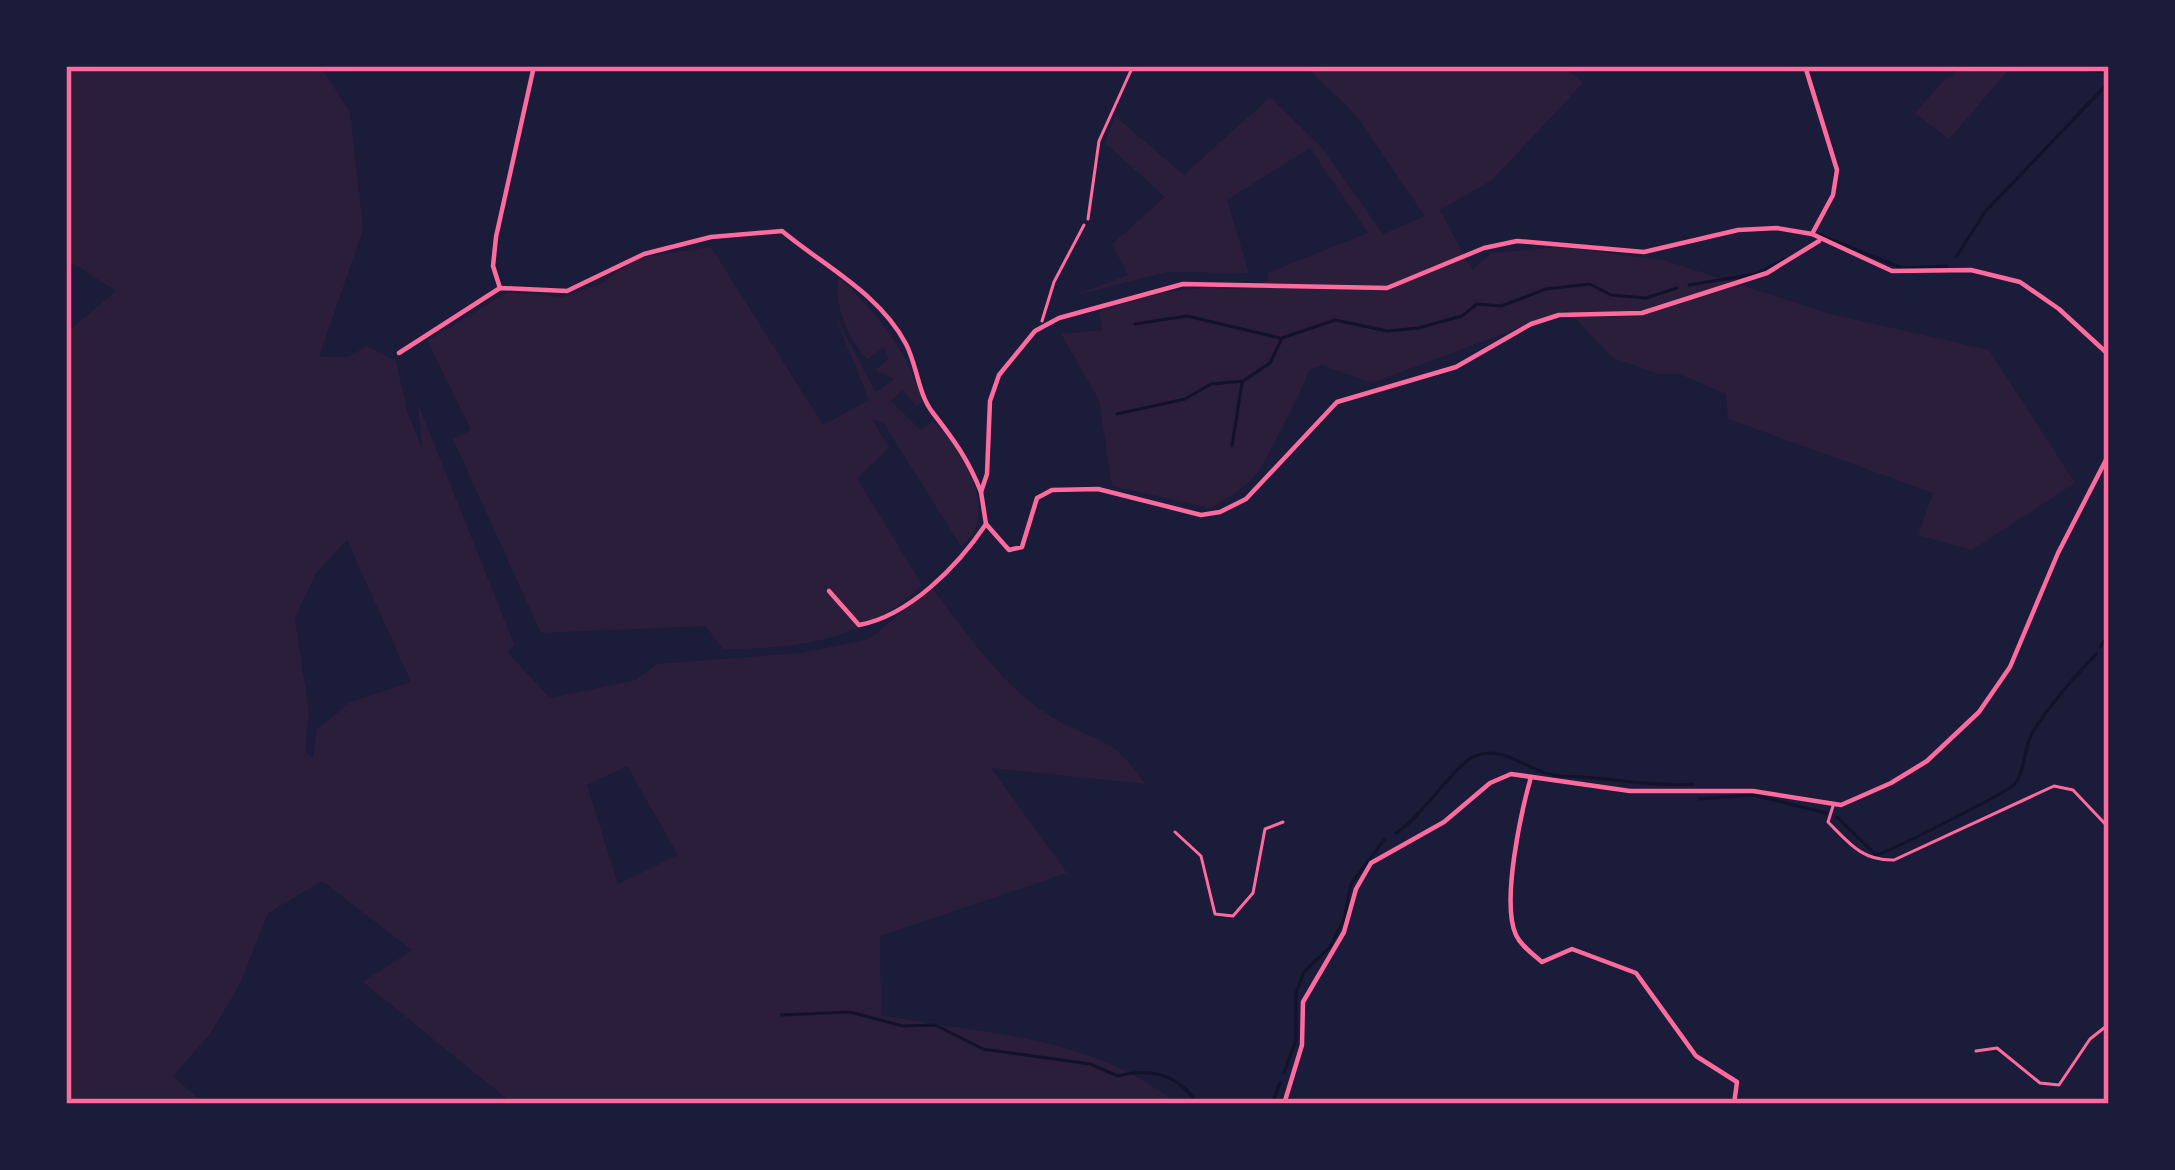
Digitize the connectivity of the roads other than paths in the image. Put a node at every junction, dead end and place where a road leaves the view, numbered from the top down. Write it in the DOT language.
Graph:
graph roads {
  1 [pos="534,66"];
  2 [pos="1133,66"];
  3 [pos="1805,66"];
  4 [pos="1088,219"];
  5 [pos="1812,234"];
  6 [pos="1819,242"];
  7 [pos="500,288"];
  8 [pos="399,353"];
  9 [pos="2109,356"];
  10 [pos="2109,454"];
  11 [pos="981,492"];
  12 [pos="986,524"];
  13 [pos="829,591"];
  14 [pos="1531,777"];
  15 [pos="1833,805"];
  16 [pos="2109,828"];
  17 [pos="2109,1024"];
  18 [pos="1976,1051"];
  19 [pos="1284,1104"];
  20 [pos="1735,1104"];
  1 -- 7 [label="street"];
  2 -- 4 [label="lane"];
  3 -- 5 [label="street"];
  5 -- 6 [label="street"];
  5 -- 11 [label="street"];
  6 -- 9 [label="street"];
  6 -- 12 [label="street"];
  7 -- 8 [label="street"];
  7 -- 11 [label="street"];
  10 -- 15 [label="street"];
  11 -- 12 [label="street"];
  12 -- 13 [label="street"];
  14 -- 15 [label="street"];
  14 -- 19 [label="street"];
  14 -- 20 [label="street"];
  15 -- 16 [label="lane"];
  17 -- 18 [label="lane"];
}
